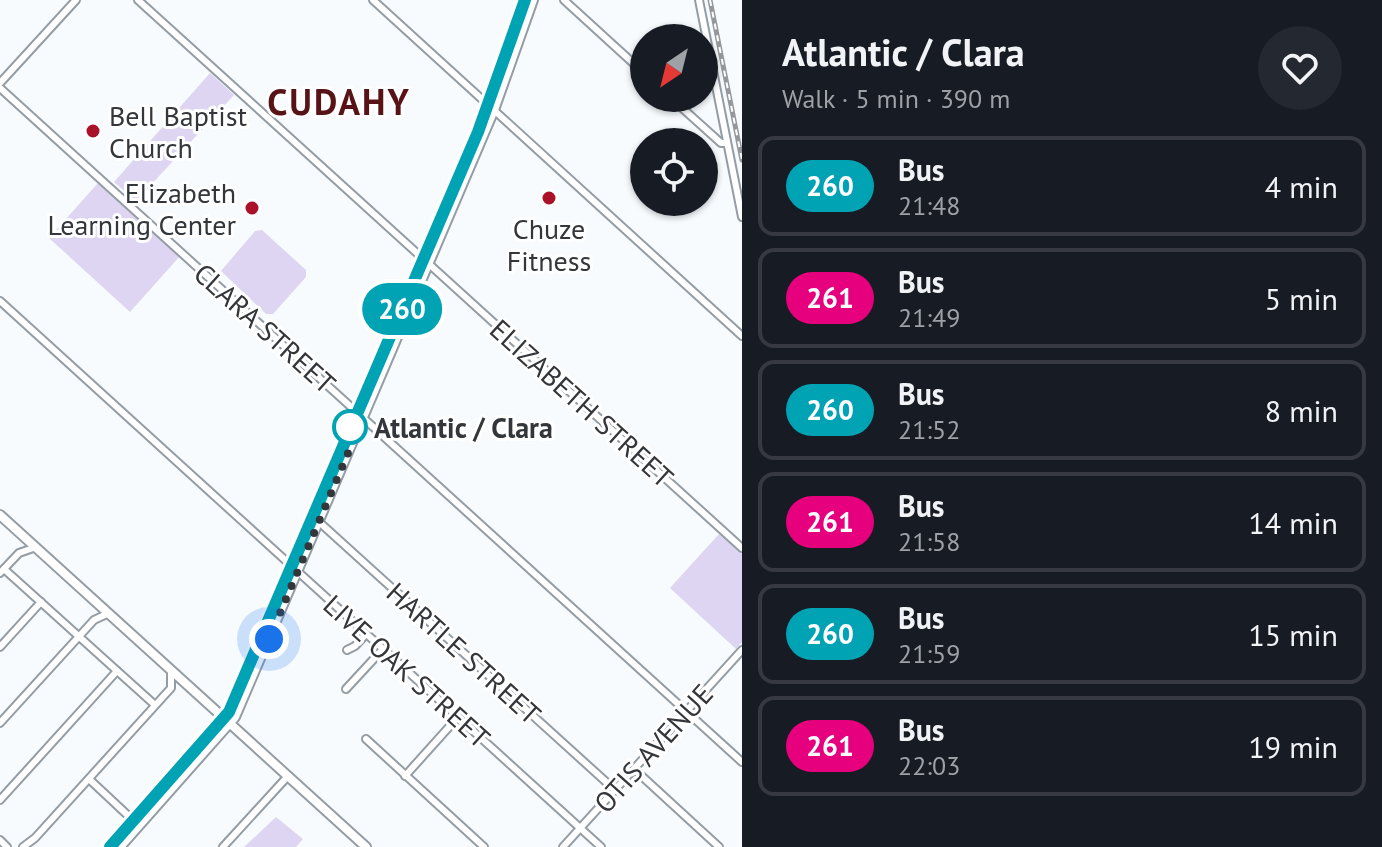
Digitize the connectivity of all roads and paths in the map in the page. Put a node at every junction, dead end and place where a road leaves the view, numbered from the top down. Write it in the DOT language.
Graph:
graph roads {
  1 [pos="76,0"];
  2 [pos="138,0"];
  3 [pos="373,0"];
  4 [pos="525,0"];
  5 [pos="533,0"];
  6 [pos="564,0"];
  7 [pos="699,0"];
  8 [pos="630,60"];
  9 [pos="0,86"];
  10 [pos="491,107"];
  11 [pos="687,112"];
  12 [pos="727,143"];
  13 [pos="742,217"];
  14 [pos="426,262"];
  15 [pos="0,301"];
  16 [pos="742,336"];
  17 [pos="360,415"];
  18 [pos="0,515"];
  19 [pos="315,520"];
  20 [pos="36,547"];
  21 [pos="742,548"];
  22 [pos="294,568"];
  23 [pos="2,571"];
  24 [pos="41,602"];
  25 [pos="99,604"];
  26 [pos="109,613"];
  27 [pos="94,620"];
  28 [pos="366,634"];
  29 [pos="79,636"];
  30 [pos="0,647"];
  31 [pos="383,649"];
  32 [pos="347,650"];
  33 [pos="741,652"];
  34 [pos="171,670"];
  35 [pos="117,671"];
  36 [pos="346,689"];
  37 [pos="155,705"];
  38 [pos="686,711"];
  39 [pos="458,717"];
  40 [pos="227,720"];
  41 [pos="0,723"];
  42 [pos="366,739"];
  43 [pos="742,762"];
  44 [pos="634,769"];
  45 [pos="288,776"];
  46 [pos="405,776"];
  47 [pos="89,779"];
  48 [pos="615,790"];
  49 [pos="0,800"];
  50 [pos="137,824"];
  51 [pos="580,828"];
  52 [pos="0,840"];
  53 [pos="7,847"];
  54 [pos="23,847"];
  55 [pos="110,847"];
  56 [pos="120,847"];
  57 [pos="223,847"];
  58 [pos="366,847"];
  59 [pos="484,847"];
  60 [pos="563,847"];
  61 [pos="601,847"];
  62 [pos="719,847"];
  1 -- 9 [label="street"];
  2 -- 14 [label="street, ELIZABETH STREET"];
  3 -- 10 [label="street"];
  4 -- 10 [label="main road"];
  5 -- 10 [label="main road"];
  6 -- 8 [label="street"];
  7 -- 12 [label="street"];
  9 -- 17 [label="street, CLARA STREET"];
  10 -- 14 [label="main road"];
  10 -- 16 [label="street"];
  11 -- 12 [label="street"];
  12 -- 13 [label="street"];
  14 -- 17 [label="main road"];
  14 -- 21 [label="street, ELIZABETH STREET"];
  15 -- 22 [label="street, LIVE OAK STREET"];
  17 -- 19 [label="main road"];
  17 -- 38 [label="street, CLARA STREET"];
  18 -- 20 [label="main road"];
  19 -- 22 [label="main road"];
  19 -- 48 [label="street, HARTLE STREET"];
  20 -- 23 [label="street"];
  20 -- 25 [label="main road"];
  22 -- 28 [label="street, LIVE OAK STREET"];
  22 -- 40 [label="main road"];
  23 -- 24 [label="street"];
  24 -- 29 [label="street"];
  24 -- 30 [label="street"];
  25 -- 26 [label="main road"];
  25 -- 27 [label="street"];
  26 -- 27 [label="street"];
  26 -- 34 [label="main road"];
  27 -- 29 [label="street"];
  28 -- 31 [label="street, LIVE OAK STREET"];
  28 -- 32 [label="street"];
  29 -- 35 [label="street"];
  29 -- 41 [label="street"];
  31 -- 36 [label="street"];
  31 -- 39 [label="street, LIVE OAK STREET"];
  33 -- 38 [label="street, OTIS AVENUE"];
  34 -- 37 [label="street"];
  34 -- 40 [label="main road"];
  35 -- 37 [label="street"];
  35 -- 49 [label="street"];
  37 -- 47 [label="street"];
  38 -- 43 [label="street, CLARA STREET"];
  38 -- 44 [label="street, OTIS AVENUE"];
  39 -- 46 [label="street"];
  39 -- 51 [label="street, LIVE OAK STREET"];
  40 -- 45 [label="main road"];
  40 -- 50 [label="main road"];
  42 -- 46 [label="street"];
  44 -- 48 [label="street, OTIS AVENUE"];
  44 -- 62 [label="street"];
  45 -- 57 [label="street"];
  45 -- 58 [label="main road"];
  46 -- 59 [label="street"];
  47 -- 50 [label="street"];
  47 -- 54 [label="street"];
  48 -- 51 [label="street, OTIS AVENUE"];
  50 -- 55 [label="main road"];
  50 -- 56 [label="main road"];
  51 -- 60 [label="street, OTIS AVENUE"];
  51 -- 61 [label="street, LIVE OAK STREET"];
  52 -- 53 [label="street"];
}
